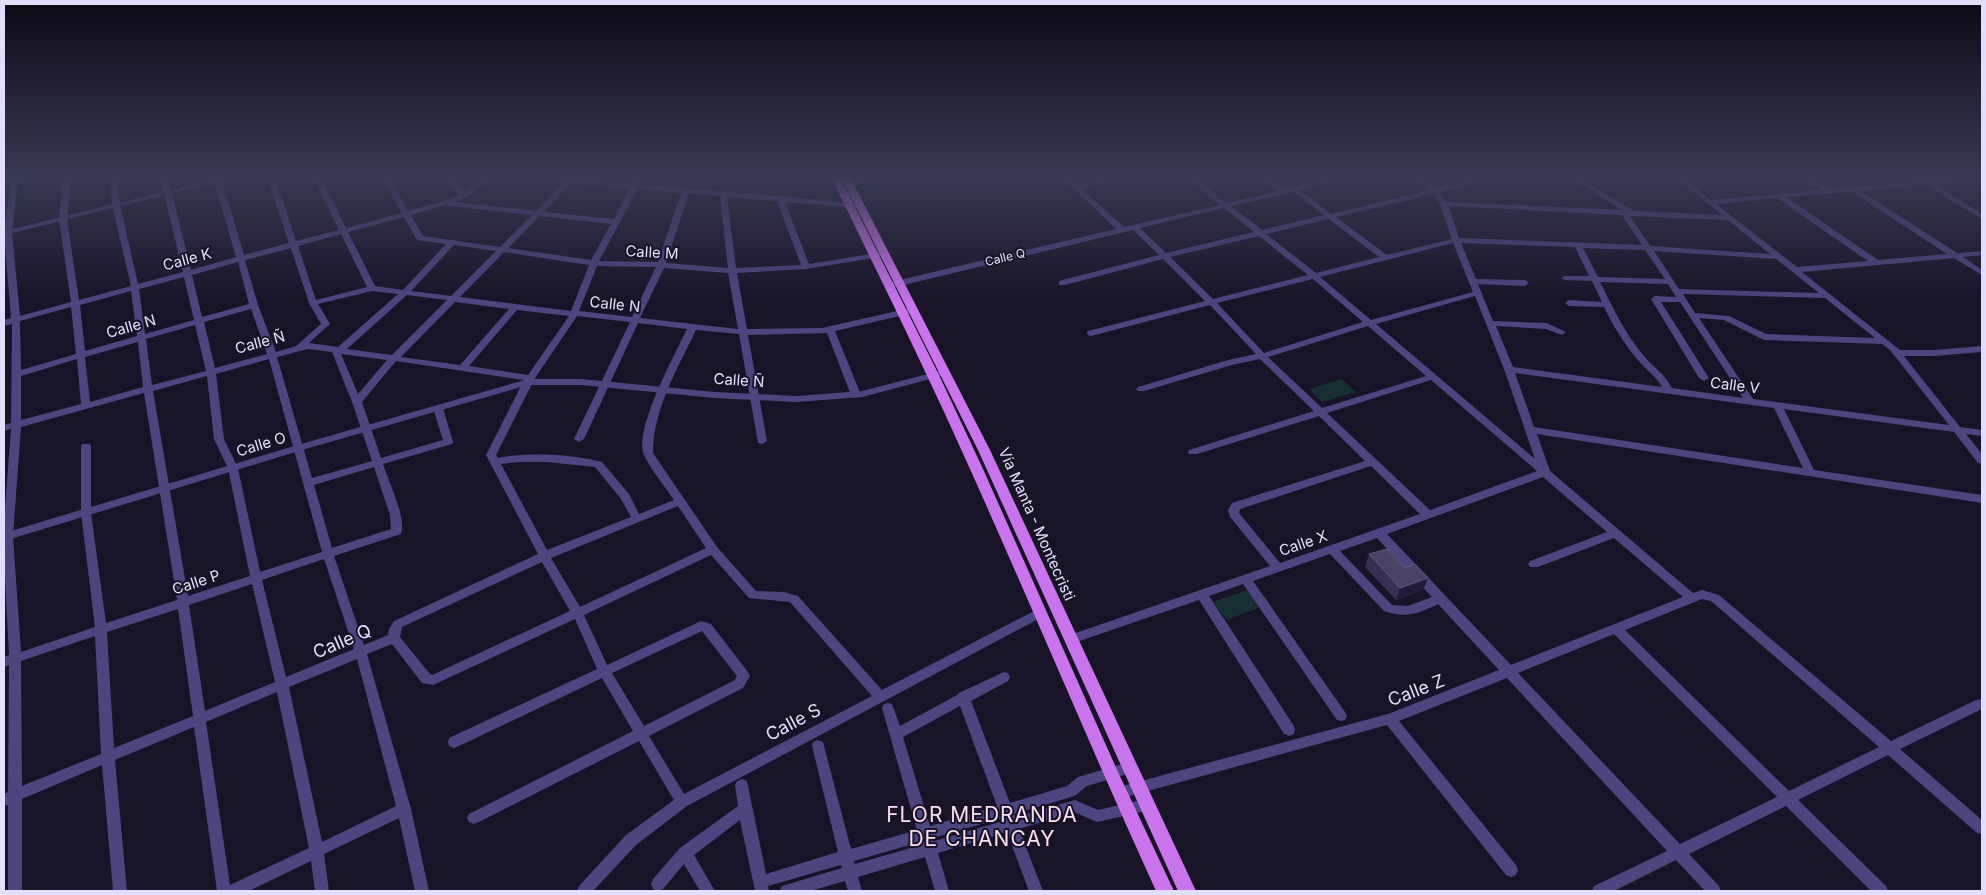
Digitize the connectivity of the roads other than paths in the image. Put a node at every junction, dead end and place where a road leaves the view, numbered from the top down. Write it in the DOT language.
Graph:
graph roads {
  1 [pos="63,218"];
  2 [pos="7,219"];
  3 [pos="60,219"];
  4 [pos="119,219"];
  5 [pos="174,219"];
  6 [pos="229,219"];
  7 [pos="285,219"];
  8 [pos="338,219"];
  9 [pos="392,219"];
  10 [pos="409,219"];
  11 [pos="533,219"];
  12 [pos="588,219"];
  13 [pos="618,219"];
  14 [pos="676,219"];
  15 [pos="726,219"];
  16 [pos="788,219"];
  17 [pos="861,219"];
  18 [pos="1110,219"];
  19 [pos="1171,219"];
  20 [pos="1242,219"];
  21 [pos="1322,219"];
  22 [pos="1332,219"];
  23 [pos="1449,219"];
  24 [pos="1631,219"];
  25 [pos="1728,219"];
  26 [pos="1812,219"];
  27 [pos="1900,219"];
  28 [pos="616,222"];
  29 [pos="1135,227"];
  30 [pos="1122,230"];
  31 [pos="344,231"];
  32 [pos="6,233"];
  33 [pos="1260,233"];
  34 [pos="1456,240"];
  35 [pos="452,243"];
  36 [pos="294,245"];
  37 [pos="1578,245"];
  38 [pos="1649,248"];
  39 [pos="502,250"];
  40 [pos="1982,253"];
  41 [pos="878,255"];
  42 [pos="1956,255"];
  43 [pos="1164,256"];
  44 [pos="1384,257"];
  45 [pos="1778,257"];
  46 [pos="241,259"];
  47 [pos="1875,262"];
  48 [pos="594,263"];
  49 [pos="661,265"];
  50 [pos="806,268"];
  51 [pos="1796,270"];
  52 [pos="732,271"];
  53 [pos="188,272"];
  54 [pos="1982,273"];
  55 [pos="1314,276"];
  56 [pos="1565,278"];
  57 [pos="1593,279"];
  58 [pos="1472,281"];
  59 [pos="899,282"];
  60 [pos="1672,282"];
  61 [pos="1062,283"];
  62 [pos="1525,283"];
  63 [pos="888,286"];
  64 [pos="135,287"];
  65 [pos="372,288"];
  66 [pos="1678,291"];
  67 [pos="404,293"];
  68 [pos="1477,293"];
  69 [pos="1828,296"];
  70 [pos="454,298"];
  71 [pos="1684,300"];
  72 [pos="314,303"];
  73 [pos="1212,303"];
  74 [pos="1569,303"];
  75 [pos="75,304"];
  76 [pos="254,305"];
  77 [pos="1606,305"];
  78 [pos="515,307"];
  79 [pos="908,311"];
  80 [pos="574,314"];
  81 [pos="1694,315"];
  82 [pos="16,320"];
  83 [pos="636,320"];
  84 [pos="200,321"];
  85 [pos="4,323"];
  86 [pos="1369,323"];
  87 [pos="1489,323"];
  88 [pos="692,328"];
  89 [pos="830,329"];
  90 [pos="742,332"];
  91 [pos="1562,332"];
  92 [pos="1091,333"];
  93 [pos="141,338"];
  94 [pos="1884,341"];
  95 [pos="299,347"];
  96 [pos="1982,349"];
  97 [pos="338,350"];
  98 [pos="1897,353"];
  99 [pos="272,354"];
  100 [pos="80,355"];
  101 [pos="1262,356"];
  102 [pos="394,359"];
  103 [pos="463,368"];
  104 [pos="1509,369"];
  105 [pos="211,371"];
  106 [pos="945,372"];
  107 [pos="16,374"];
  108 [pos="933,375"];
  109 [pos="1432,377"];
  110 [pos="1704,378"];
  111 [pos="529,380"];
  112 [pos="604,384"];
  113 [pos="148,388"];
  114 [pos="1141,389"];
  115 [pos="664,390"];
  116 [pos="1668,390"];
  117 [pos="856,395"];
  118 [pos="753,397"];
  119 [pos="357,402"];
  120 [pos="1751,402"];
  121 [pos="1777,404"];
  122 [pos="86,406"];
  123 [pos="438,408"];
  124 [pos="1322,413"];
  125 [pos="16,425"];
  126 [pos="4,428"];
  127 [pos="365,429"];
  128 [pos="1530,430"];
  129 [pos="1958,430"];
  130 [pos="1982,433"];
  131 [pos="579,439"];
  132 [pos="762,441"];
  133 [pos="86,446"];
  134 [pos="298,448"];
  135 [pos="1193,452"];
  136 [pos="1982,461"];
  137 [pos="494,462"];
  138 [pos="1373,462"];
  139 [pos="377,463"];
  140 [pos="233,468"];
  141 [pos="1545,472"];
  142 [pos="1810,473"];
  143 [pos="308,483"];
  144 [pos="164,489"];
  145 [pos="1982,499"];
  146 [pos="681,501"];
  147 [pos="86,513"];
  148 [pos="1428,515"];
  149 [pos="637,518"];
  150 [pos="1379,532"];
  151 [pos="1616,533"];
  152 [pos="6,536"];
  153 [pos="1332,549"];
  154 [pos="713,550"];
  155 [pos="328,554"];
  156 [pos="544,556"];
  157 [pos="1534,564"];
  158 [pos="1277,567"];
  159 [pos="256,578"];
  160 [pos="1246,579"];
  161 [pos="1202,594"];
  162 [pos="1441,598"];
  163 [pos="1692,598"];
  164 [pos="183,602"];
  165 [pos="577,612"];
  166 [pos="1040,613"];
  167 [pos="101,629"];
  168 [pos="1616,629"];
  169 [pos="394,638"];
  170 [pos="1071,639"];
  171 [pos="361,653"];
  172 [pos="9,660"];
  173 [pos="604,671"];
  174 [pos="1510,672"];
  175 [pos="1004,677"];
  176 [pos="282,685"];
  177 [pos="880,696"];
  178 [pos="963,698"];
  179 [pos="1980,704"];
  180 [pos="888,708"];
  181 [pos="1341,716"];
  182 [pos="199,718"];
  183 [pos="1390,719"];
  184 [pos="1289,730"];
  185 [pos="896,734"];
  186 [pos="641,735"];
  187 [pos="454,742"];
  188 [pos="818,746"];
  189 [pos="1891,748"];
  190 [pos="108,756"];
  191 [pos="1129,768"];
  192 [pos="1110,773"];
  193 [pos="742,785"];
  194 [pos="1139,788"];
  195 [pos="1119,794"];
  196 [pos="9,797"];
  197 [pos="1787,799"];
  198 [pos="682,802"];
  199 [pos="1146,805"];
  200 [pos="404,809"];
  201 [pos="745,809"];
  202 [pos="1127,810"];
  203 [pos="1005,811"];
  204 [pos="474,818"];
  205 [pos="1010,826"];
  206 [pos="1982,828"];
  207 [pos="926,834"];
  208 [pos="930,849"];
  209 [pos="317,852"];
  210 [pos="1678,853"];
  211 [pos="685,854"];
  212 [pos="847,857"];
  213 [pos="1511,870"];
  214 [pos="850,872"];
  215 [pos="658,884"];
  216 [pos="761,887"];
  217 [pos="15,891"];
  218 [pos="120,891"];
  219 [pos="224,891"];
  220 [pos="234,891"];
  221 [pos="322,891"];
  222 [pos="422,891"];
  223 [pos="584,891"];
  224 [pos="708,891"];
  225 [pos="787,891"];
  226 [pos="855,891"];
  227 [pos="942,891"];
  228 [pos="1036,891"];
  229 [pos="1165,891"];
  230 [pos="1187,891"];
  231 [pos="1599,891"];
  232 [pos="1714,891"];
  233 [pos="1880,891"];
  1 -- 75 [label="street"];
  2 -- 32 [label="street"];
  3 -- 32 [label="street"];
  4 -- 64 [label="street"];
  5 -- 53 [label="street"];
  6 -- 46 [label="street"];
  7 -- 36 [label="street"];
  8 -- 31 [label="street"];
  9 -- 31 [label="street, Calle K"];
  10 -- 35 [label="street, Calle M"];
  11 -- 39 [label="street"];
  12 -- 28 [label="street"];
  13 -- 28 [label="street"];
  14 -- 49 [label="street"];
  15 -- 52 [label="street"];
  16 -- 50 [label="street"];
  17 -- 41 [label="main road, Vía Manta - Montecristi"];
  18 -- 30 [label="street"];
  19 -- 29 [label="street, Calle Q"];
  20 -- 33 [label="street"];
  21 -- 33 [label="street"];
  22 -- 44 [label="street"];
  23 -- 34 [label="street"];
  24 -- 38 [label="street"];
  25 -- 45 [label="street"];
  26 -- 47 [label="street"];
  27 -- 42 [label="street"];
  28 -- 48 [label="street"];
  29 -- 30 [label="street, Calle Q"];
  29 -- 43 [label="street"];
  30 -- 59 [label="street, Calle Q"];
  31 -- 36 [label="street, Calle K"];
  31 -- 65 [label="street"];
  32 -- 82 [label="street"];
  33 -- 43 [label="street"];
  33 -- 55 [label="street"];
  34 -- 37 [label="street"];
  34 -- 44 [label="street"];
  34 -- 58 [label="street"];
  35 -- 39 [label="street, Calle M"];
  35 -- 67 [label="street"];
  36 -- 46 [label="street, Calle K"];
  36 -- 72 [label="street"];
  37 -- 38 [label="street"];
  37 -- 57 [label="street"];
  38 -- 45 [label="street"];
  38 -- 60 [label="street"];
  39 -- 48 [label="street, Calle M"];
  39 -- 70 [label="street"];
  40 -- 42 [label="street"];
  41 -- 50 [label="street, Calle M"];
  41 -- 59 [label="main road, Vía Manta - Montecristi"];
  41 -- 63 [label="main road, Vía Manta - Montecristi"];
  42 -- 47 [label="street"];
  42 -- 54 [label="street"];
  43 -- 61 [label="street"];
  43 -- 73 [label="street"];
  44 -- 55 [label="street"];
  45 -- 51 [label="street"];
  46 -- 53 [label="street, Calle K"];
  46 -- 76 [label="street"];
  47 -- 51 [label="street"];
  48 -- 49 [label="street, Calle M"];
  48 -- 80 [label="street"];
  49 -- 52 [label="street, Calle M"];
  49 -- 83 [label="street"];
  50 -- 52 [label="street, Calle M"];
  51 -- 69 [label="street"];
  52 -- 90 [label="street"];
  53 -- 64 [label="street, Calle K"];
  53 -- 84 [label="street"];
  55 -- 73 [label="street"];
  55 -- 86 [label="street"];
  56 -- 57 [label="street"];
  57 -- 60 [label="street"];
  57 -- 77 [label="street"];
  58 -- 62 [label="street"];
  58 -- 68 [label="street"];
  59 -- 63 [label="street, Calle Q"];
  59 -- 79 [label="main road, Vía Manta - Montecristi"];
  60 -- 66 [label="street"];
  63 -- 79 [label="main road, Vía Manta - Montecristi"];
  64 -- 75 [label="street, Calle K"];
  64 -- 93 [label="street"];
  65 -- 67 [label="street, Calle N"];
  65 -- 72 [label="street, Calle N"];
  66 -- 69 [label="street"];
  66 -- 71 [label="street"];
  67 -- 70 [label="street, Calle N"];
  67 -- 97 [label="street"];
  68 -- 86 [label="street"];
  68 -- 87 [label="street"];
  69 -- 94 [label="street"];
  70 -- 78 [label="street, Calle N"];
  70 -- 102 [label="street"];
  71 -- 81 [label="street"];
  71 -- 110 [label="street"];
  72 -- 95 [label="street"];
  73 -- 92 [label="street"];
  73 -- 101 [label="street"];
  74 -- 77 [label="street"];
  75 -- 82 [label="street, Calle K"];
  75 -- 100 [label="street"];
  76 -- 84 [label="street, Calle N"];
  76 -- 99 [label="street"];
  77 -- 116 [label="street"];
  78 -- 80 [label="street, Calle N"];
  78 -- 103 [label="street"];
  79 -- 89 [label="street, Calle N"];
  79 -- 106 [label="main road, Vía Manta - Montecristi"];
  79 -- 108 [label="main road, Vía Manta - Montecristi"];
  80 -- 83 [label="street, Calle N"];
  80 -- 111 [label="street"];
  81 -- 94 [label="street"];
  81 -- 120 [label="street"];
  82 -- 85 [label="street, Calle K"];
  82 -- 107 [label="street"];
  83 -- 88 [label="street, Calle N"];
  83 -- 112 [label="street"];
  84 -- 93 [label="street, Calle N"];
  84 -- 105 [label="street"];
  86 -- 101 [label="street"];
  86 -- 109 [label="street"];
  87 -- 91 [label="street"];
  87 -- 104 [label="street"];
  88 -- 90 [label="street, Calle N"];
  88 -- 115 [label="street"];
  89 -- 90 [label="street, Calle N"];
  89 -- 117 [label="street"];
  90 -- 118 [label="street"];
  93 -- 100 [label="street, Calle N"];
  93 -- 113 [label="street"];
  94 -- 98 [label="street"];
  95 -- 97 [label="street, Calle Ñ"];
  95 -- 99 [label="street, Calle Ñ"];
  96 -- 98 [label="street"];
  97 -- 102 [label="street, Calle Ñ"];
  97 -- 119 [label="street"];
  98 -- 129 [label="street"];
  99 -- 105 [label="street, Calle Ñ"];
  99 -- 134 [label="street"];
  100 -- 107 [label="street, Calle N"];
  100 -- 122 [label="street"];
  101 -- 114 [label="street"];
  101 -- 124 [label="street"];
  102 -- 103 [label="street, Calle Ñ"];
  102 -- 119 [label="street"];
  103 -- 111 [label="street, Calle Ñ"];
  104 -- 116 [label="street, Calle V"];
  104 -- 128 [label="street"];
  105 -- 113 [label="street, Calle Ñ"];
  105 -- 140 [label="street"];
  106 -- 108 [label="street, Calle Ñ"];
  106 -- 170 [label="main road, Vía Manta - Montecristi"];
  107 -- 125 [label="street"];
  108 -- 117 [label="street, Calle Ñ"];
  108 -- 166 [label="main road, Vía Manta - Montecristi"];
  109 -- 124 [label="street"];
  109 -- 141 [label="street"];
  111 -- 112 [label="street, Calle Ñ"];
  111 -- 123 [label="street, Calle O"];
  111 -- 137 [label="street"];
  112 -- 115 [label="street, Calle Ñ"];
  112 -- 131 [label="street"];
  113 -- 122 [label="street, Calle Ñ"];
  113 -- 144 [label="street"];
  115 -- 118 [label="street, Calle Ñ"];
  115 -- 146 [label="street"];
  116 -- 120 [label="street, Calle V"];
  117 -- 118 [label="street, Calle Ñ"];
  118 -- 132 [label="street"];
  119 -- 127 [label="street"];
  120 -- 121 [label="street, Calle V"];
  121 -- 129 [label="street, Calle V"];
  121 -- 142 [label="street"];
  122 -- 125 [label="street, Calle Ñ"];
  123 -- 127 [label="street, Calle O"];
  123 -- 139 [label="street"];
  124 -- 135 [label="street"];
  124 -- 138 [label="street"];
  125 -- 126 [label="street, Calle Ñ"];
  125 -- 152 [label="street"];
  127 -- 134 [label="street, Calle O"];
  127 -- 139 [label="street"];
  128 -- 141 [label="street"];
  128 -- 142 [label="street"];
  129 -- 130 [label="street, Calle V"];
  129 -- 136 [label="street"];
  133 -- 147 [label="street"];
  134 -- 140 [label="street, Calle O"];
  134 -- 143 [label="street"];
  137 -- 149 [label="street"];
  137 -- 156 [label="street"];
  138 -- 148 [label="street"];
  138 -- 158 [label="street"];
  139 -- 143 [label="street"];
  139 -- 155 [label="street, Calle P"];
  140 -- 144 [label="street, Calle O"];
  140 -- 159 [label="street"];
  141 -- 148 [label="street, Calle X"];
  141 -- 151 [label="street"];
  142 -- 145 [label="street"];
  143 -- 155 [label="street"];
  144 -- 147 [label="street, Calle O"];
  144 -- 164 [label="street"];
  146 -- 149 [label="street, Calle Q"];
  146 -- 154 [label="street"];
  147 -- 152 [label="street, Calle O"];
  147 -- 167 [label="street"];
  148 -- 150 [label="street, Calle X"];
  149 -- 156 [label="street, Calle Q"];
  150 -- 153 [label="street, Calle X"];
  150 -- 162 [label="street"];
  151 -- 157 [label="street"];
  151 -- 163 [label="street"];
  152 -- 172 [label="street"];
  153 -- 158 [label="street, Calle X"];
  153 -- 162 [label="street"];
  154 -- 165 [label="street"];
  154 -- 177 [label="street"];
  155 -- 159 [label="street, Calle P"];
  155 -- 171 [label="street"];
  156 -- 165 [label="street"];
  156 -- 169 [label="street, Calle Q"];
  158 -- 160 [label="street, Calle X"];
  159 -- 164 [label="street, Calle P"];
  159 -- 176 [label="street"];
  160 -- 161 [label="street, Calle X"];
  160 -- 181 [label="street"];
  161 -- 170 [label="street, Calle X"];
  161 -- 184 [label="street"];
  162 -- 174 [label="street"];
  163 -- 168 [label="street, Calle Z"];
  163 -- 189 [label="street, Calle Z"];
  164 -- 167 [label="street, Calle P"];
  164 -- 182 [label="street"];
  165 -- 169 [label="street"];
  165 -- 173 [label="street"];
  166 -- 177 [label="street, Calle S"];
  166 -- 192 [label="main road, Vía Manta - Montecristi"];
  167 -- 172 [label="street, Calle P"];
  167 -- 190 [label="street"];
  168 -- 174 [label="street, Calle Z"];
  168 -- 197 [label="street"];
  169 -- 171 [label="street, Calle Q"];
  170 -- 191 [label="main road, Vía Manta - Montecristi"];
  171 -- 176 [label="street, Calle Q"];
  171 -- 200 [label="street"];
  172 -- 196 [label="street"];
  173 -- 186 [label="street"];
  173 -- 186 [label="street"];
  173 -- 187 [label="street"];
  174 -- 183 [label="street, Calle Z"];
  174 -- 210 [label="street"];
  175 -- 178 [label="street"];
  176 -- 182 [label="street, Calle Q"];
  176 -- 209 [label="street"];
  177 -- 198 [label="street, Calle S"];
  178 -- 185 [label="street"];
  178 -- 203 [label="street"];
  179 -- 189 [label="street"];
  180 -- 185 [label="street"];
  182 -- 190 [label="street, Calle Q"];
  182 -- 219 [label="street"];
  183 -- 194 [label="street, Calle Z"];
  183 -- 213 [label="street"];
  185 -- 207 [label="street"];
  186 -- 198 [label="street"];
  186 -- 204 [label="street"];
  188 -- 212 [label="street"];
  189 -- 197 [label="street"];
  189 -- 206 [label="street"];
  190 -- 196 [label="street, Calle Q"];
  190 -- 218 [label="street"];
  191 -- 192 [label="street"];
  191 -- 194 [label="main road, Vía Manta - Montecristi"];
  192 -- 195 [label="main road, Vía Manta - Montecristi"];
  192 -- 203 [label="street"];
  193 -- 201 [label="street"];
  194 -- 195 [label="street, Calle Z"];
  194 -- 199 [label="main road, Vía Manta - Montecristi"];
  195 -- 202 [label="main road, Vía Manta - Montecristi"];
  196 -- 217 [label="street"];
  197 -- 210 [label="street"];
  197 -- 233 [label="street"];
  198 -- 223 [label="street, Calle S"];
  199 -- 202 [label="street"];
  199 -- 230 [label="main road, Vía Manta - Montecristi"];
  200 -- 209 [label="street"];
  200 -- 222 [label="street"];
  201 -- 211 [label="street"];
  201 -- 216 [label="street"];
  202 -- 205 [label="street"];
  202 -- 229 [label="main road, Vía Manta - Montecristi"];
  203 -- 205 [label="street"];
  203 -- 207 [label="street"];
  205 -- 208 [label="street"];
  205 -- 228 [label="street"];
  207 -- 208 [label="street"];
  207 -- 212 [label="street"];
  208 -- 214 [label="street"];
  208 -- 227 [label="street"];
  209 -- 220 [label="street"];
  209 -- 221 [label="street"];
  210 -- 231 [label="street"];
  210 -- 232 [label="street"];
  211 -- 215 [label="street"];
  211 -- 224 [label="street"];
  212 -- 214 [label="street"];
  212 -- 216 [label="street"];
  214 -- 225 [label="street"];
  214 -- 226 [label="street"];
}
